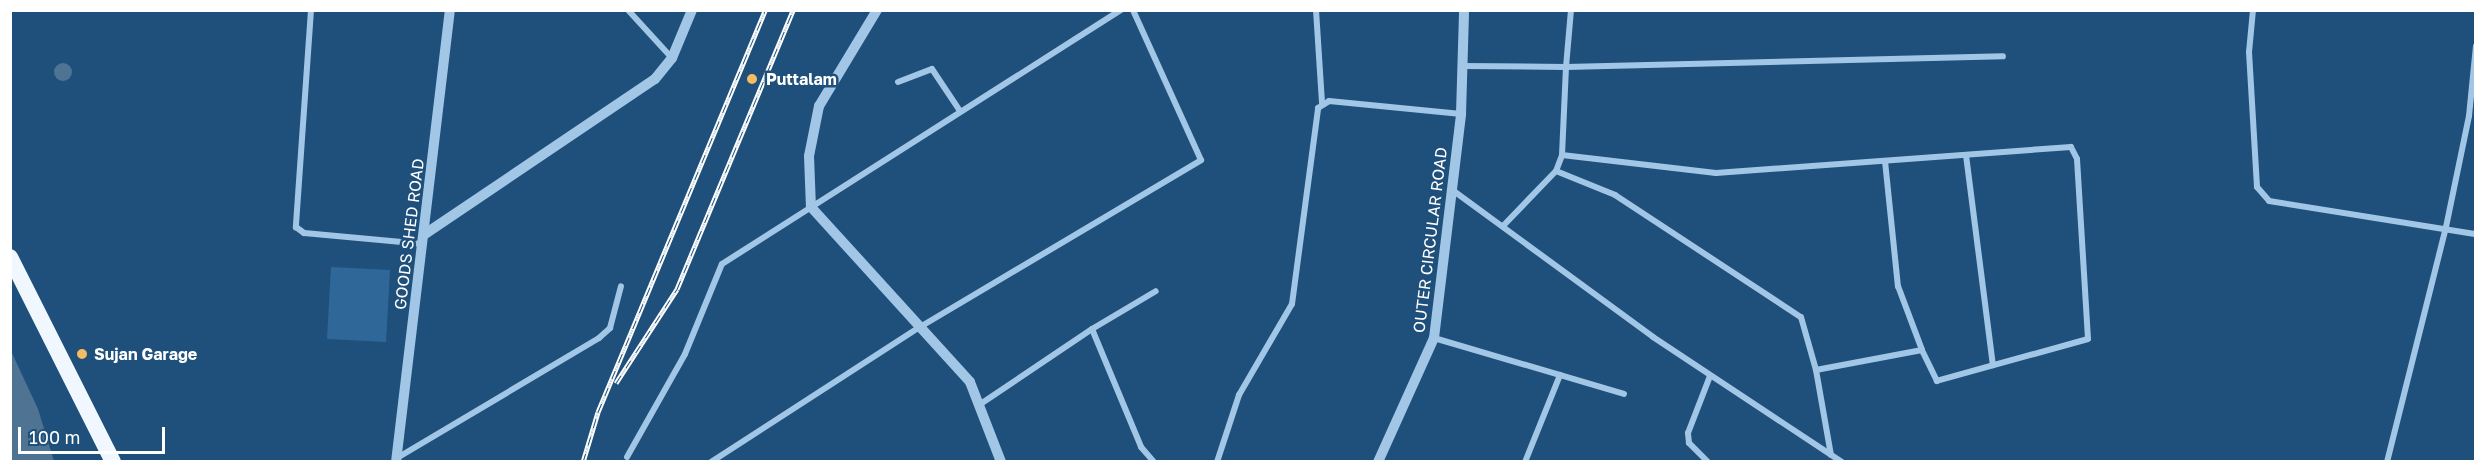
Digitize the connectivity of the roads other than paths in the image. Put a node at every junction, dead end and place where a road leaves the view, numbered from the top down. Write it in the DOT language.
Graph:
graph roads {
  1 [pos="311,10"];
  2 [pos="450,10"];
  3 [pos="628,10"];
  4 [pos="692,10"];
  5 [pos="877,10"];
  6 [pos="1121,10"];
  7 [pos="1133,10"];
  8 [pos="1316,10"];
  9 [pos="1464,10"];
  10 [pos="1571,10"];
  11 [pos="2253,10"];
  12 [pos="2475,46"];
  13 [pos="2003,56"];
  14 [pos="672,58"];
  15 [pos="1461,66"];
  16 [pos="1566,67"];
  17 [pos="898,82"];
  18 [pos="1322,103"];
  19 [pos="960,111"];
  20 [pos="1461,114"];
  21 [pos="1562,155"];
  22 [pos="1966,155"];
  23 [pos="1885,161"];
  24 [pos="1556,171"];
  25 [pos="1451,189"];
  26 [pos="811,207"];
  27 [pos="1503,226"];
  28 [pos="2446,227"];
  29 [pos="2475,234"];
  30 [pos="424,239"];
  31 [pos="10,257"];
  32 [pos="621,286"];
  33 [pos="1156,291"];
  34 [pos="920,327"];
  35 [pos="1092,329"];
  36 [pos="1434,338"];
  37 [pos="1922,350"];
  38 [pos="1993,365"];
  39 [pos="1816,370"];
  40 [pos="1560,375"];
  41 [pos="1710,376"];
  42 [pos="1624,394"];
  43 [pos="982,403"];
  44 [pos="1831,455"];
  45 [pos="627,457"];
  46 [pos="396,460"];
  47 [pos="114,462"];
  48 [pos="711,462"];
  49 [pos="1001,462"];
  50 [pos="1154,462"];
  51 [pos="1217,462"];
  52 [pos="1378,462"];
  53 [pos="1525,462"];
  54 [pos="1708,462"];
  55 [pos="1842,462"];
  56 [pos="2387,462"];
  1 -- 30 [label="street"];
  2 -- 30 [label="street, GOODS SHED ROAD"];
  3 -- 14 [label="street"];
  4 -- 14 [label="street"];
  5 -- 26 [label="street"];
  6 -- 19 [label="street"];
  7 -- 34 [label="street"];
  8 -- 18 [label="street"];
  9 -- 15 [label="street, OUTER CIRCULAR ROAD"];
  10 -- 16 [label="street"];
  11 -- 28 [label="street"];
  12 -- 28 [label="street"];
  13 -- 16 [label="street"];
  14 -- 30 [label="street"];
  15 -- 16 [label="street"];
  15 -- 20 [label="street, OUTER CIRCULAR ROAD"];
  16 -- 21 [label="street"];
  17 -- 19 [label="street"];
  18 -- 20 [label="street"];
  18 -- 51 [label="street"];
  19 -- 26 [label="street"];
  20 -- 25 [label="street, OUTER CIRCULAR ROAD"];
  21 -- 23 [label="street"];
  21 -- 24 [label="street"];
  22 -- 23 [label="street"];
  22 -- 38 [label="street"];
  22 -- 38 [label="street"];
  23 -- 37 [label="street"];
  24 -- 27 [label="street"];
  24 -- 39 [label="street"];
  25 -- 27 [label="street"];
  25 -- 36 [label="street, OUTER CIRCULAR ROAD"];
  26 -- 34 [label="street"];
  26 -- 45 [label="street"];
  27 -- 41 [label="street"];
  28 -- 29 [label="street"];
  28 -- 56 [label="street"];
  30 -- 46 [label="street, GOODS SHED ROAD"];
  31 -- 47 [label="highway"];
  32 -- 46 [label="street"];
  33 -- 35 [label="street"];
  34 -- 43 [label="street"];
  34 -- 48 [label="street"];
  35 -- 43 [label="street"];
  35 -- 50 [label="street"];
  36 -- 40 [label="street"];
  36 -- 52 [label="street, OUTER CIRCULAR ROAD"];
  37 -- 38 [label="street"];
  37 -- 39 [label="street"];
  39 -- 44 [label="street"];
  40 -- 42 [label="street"];
  40 -- 53 [label="street"];
  41 -- 44 [label="street"];
  41 -- 54 [label="street"];
  43 -- 49 [label="street"];
  44 -- 55 [label="street"];
}
